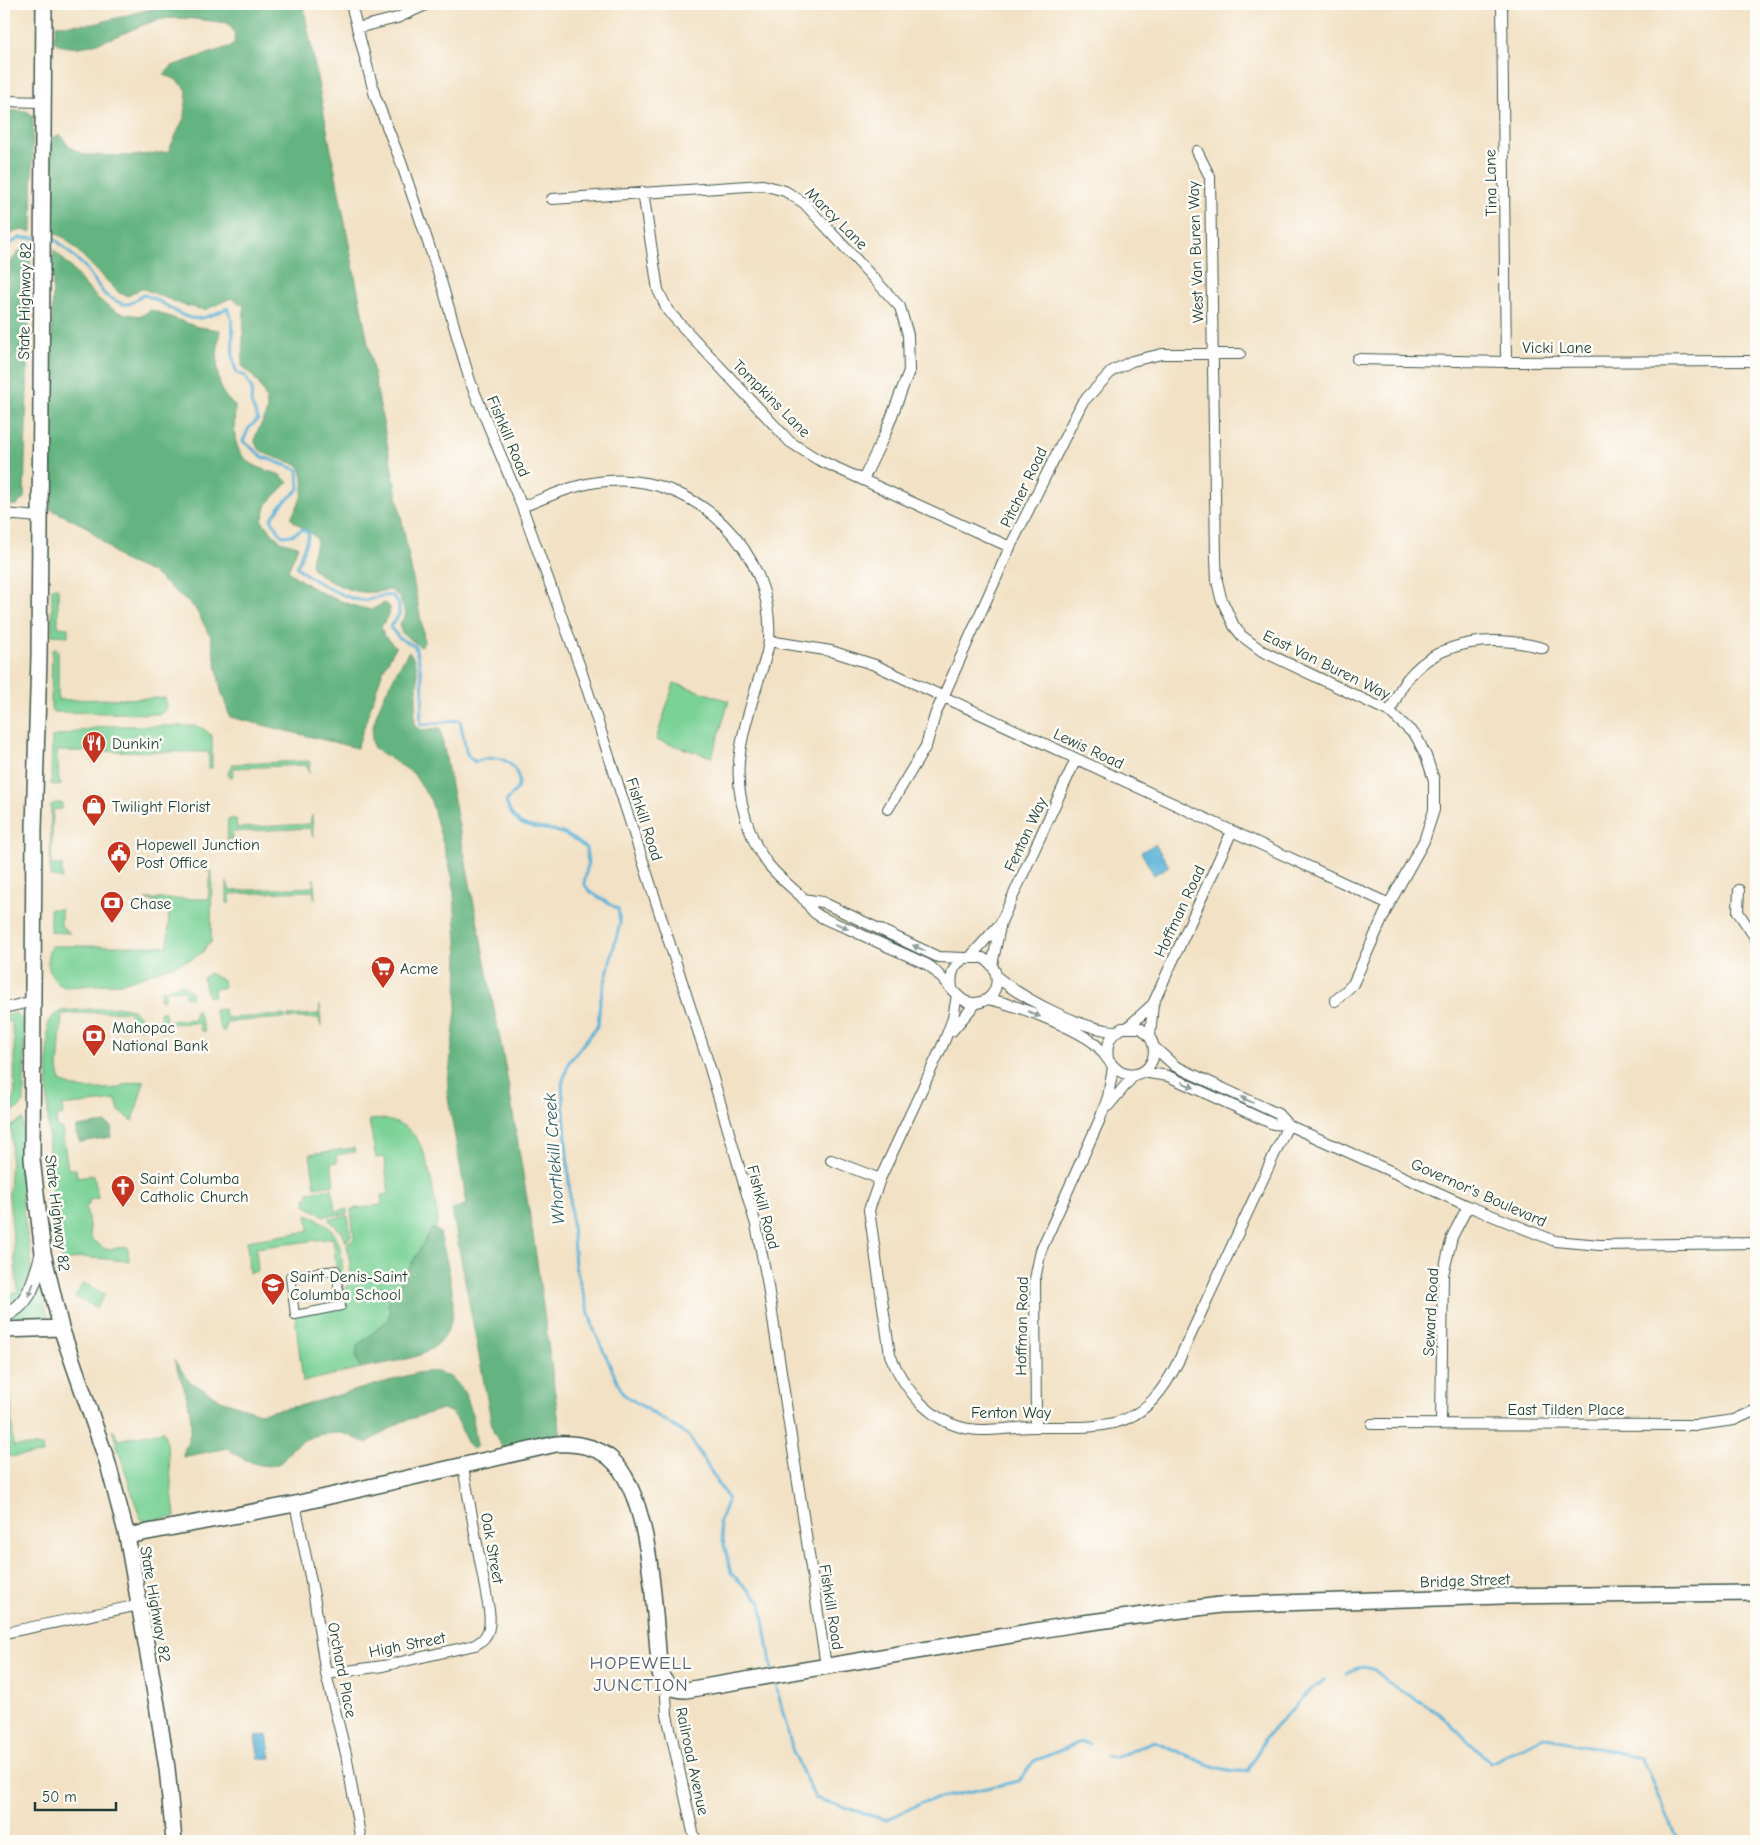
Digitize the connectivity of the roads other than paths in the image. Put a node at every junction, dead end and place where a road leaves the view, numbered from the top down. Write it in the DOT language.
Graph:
graph roads {
  1 [pos="44,4"];
  2 [pos="351,4"];
  3 [pos="428,4"];
  4 [pos="1502,4"];
  5 [pos="357,28"];
  6 [pos="4,101"];
  7 [pos="43,102"];
  8 [pos="1197,151"];
  9 [pos="642,192"];
  10 [pos="552,199"];
  11 [pos="1213,354"];
  12 [pos="1240,354"];
  13 [pos="1357,359"];
  14 [pos="1756,361"];
  15 [pos="1506,362"];
  16 [pos="863,480"];
  17 [pos="522,507"];
  18 [pos="4,514"];
  19 [pos="39,517"];
  20 [pos="1010,547"];
  21 [pos="769,640"];
  22 [pos="1543,648"];
  23 [pos="944,696"];
  24 [pos="1390,712"];
  25 [pos="1076,759"];
  26 [pos="888,809"];
  27 [pos="1232,831"];
  28 [pos="1738,890"];
  29 [pos="803,898"];
  30 [pos="1389,904"];
  31 [pos="1001,922"];
  32 [pos="1756,939"];
  33 [pos="968,957"];
  34 [pos="992,965"];
  35 [pos="997,977"];
  36 [pos="954,992"];
  37 [pos="988,999"];
  38 [pos="34,1001"];
  39 [pos="1335,1001"];
  40 [pos="976,1003"];
  41 [pos="1153,1004"];
  42 [pos="4,1008"];
  43 [pos="1128,1027"];
  44 [pos="1116,1031"];
  45 [pos="1150,1036"];
  46 [pos="944,1042"];
  47 [pos="1155,1048"];
  48 [pos="1111,1063"];
  49 [pos="1138,1073"];
  50 [pos="1100,1119"];
  51 [pos="1288,1125"];
  52 [pos="832,1160"];
  53 [pos="880,1179"];
  54 [pos="1468,1206"];
  55 [pos="1756,1243"];
  56 [pos="43,1253"];
  57 [pos="339,1289"];
  58 [pos="4,1315"];
  59 [pos="61,1328"];
  60 [pos="4,1330"];
  61 [pos="1756,1410"];
  62 [pos="1441,1423"];
  63 [pos="1372,1424"];
  64 [pos="1036,1427"];
  65 [pos="463,1467"];
  66 [pos="294,1504"];
  67 [pos="127,1536"];
  68 [pos="1756,1593"];
  69 [pos="138,1605"];
  70 [pos="4,1632"];
  71 [pos="488,1634"];
  72 [pos="826,1666"];
  73 [pos="326,1674"];
  74 [pos="670,1686"];
  75 [pos="174,1841"];
  76 [pos="361,1841"];
  77 [pos="695,1841"];
  1 -- 7 [label="main road, State Highway 82"];
  2 -- 5 [label="street, Fishkill Road"];
  3 -- 5 [label="street"];
  4 -- 15 [label="street, Tina Lane"];
  5 -- 17 [label="street, Fishkill Road"];
  6 -- 7 [label="street"];
  7 -- 19 [label="main road, State Highway 82"];
  8 -- 11 [label="street, West Van Buren Way"];
  9 -- 10 [label="street, Marcy Lane"];
  9 -- 16 [label="street, Tompkins Lane"];
  9 -- 16 [label="street, Marcy Lane"];
  11 -- 12 [label="street, Pitcher Road"];
  11 -- 20 [label="street, Pitcher Road"];
  11 -- 24 [label="street, East Van Buren Way"];
  13 -- 15 [label="street, Vicki Lane"];
  14 -- 15 [label="street, Vicki Lane"];
  16 -- 20 [label="street, Tompkins Lane"];
  17 -- 21 [label="street"];
  17 -- 72 [label="street, Fishkill Road"];
  18 -- 19 [label="street"];
  19 -- 38 [label="main road, State Highway 82"];
  20 -- 23 [label="street, Pitcher Road"];
  21 -- 23 [label="street, Lewis Road"];
  21 -- 29 [label="street"];
  22 -- 24 [label="street"];
  23 -- 25 [label="street, Lewis Road"];
  23 -- 26 [label="street, Pitcher Road"];
  24 -- 30 [label="street, East Van Buren Way"];
  25 -- 27 [label="street, Lewis Road"];
  25 -- 31 [label="street, Fenton Way"];
  27 -- 30 [label="street, Lewis Road"];
  27 -- 41 [label="street, Hoffman Road"];
  28 -- 32 [label="street"];
  33 -- 29 [label="street, one-way"];
  29 -- 36 [label="street, one-way"];
  30 -- 39 [label="street, East Van Buren Way"];
  31 -- 33 [label="street, Fenton Way"];
  31 -- 34 [label="street, Fenton Way"];
  33 -- 34 [label="street"];
  33 -- 36 [label="street"];
  34 -- 35 [label="street"];
  35 -- 37 [label="street"];
  35 -- 44 [label="street"];
  36 -- 40 [label="street"];
  36 -- 46 [label="street, Fenton Way"];
  37 -- 40 [label="street"];
  37 -- 48 [label="street, one-way"];
  38 -- 42 [label="street"];
  38 -- 56 [label="main road, State Highway 82"];
  40 -- 46 [label="street, Fenton Way"];
  41 -- 43 [label="street, Hoffman Road"];
  41 -- 45 [label="street, Hoffman Road"];
  43 -- 44 [label="street"];
  43 -- 45 [label="street"];
  44 -- 48 [label="street"];
  45 -- 47 [label="street"];
  46 -- 53 [label="street, Fenton Way"];
  47 -- 49 [label="street"];
  51 -- 47 [label="street, Governor's Boulevard, one-way"];
  48 -- 49 [label="street"];
  48 -- 50 [label="street, Hoffman Road"];
  49 -- 50 [label="street, Hoffman Road"];
  49 -- 51 [label="street, Governor's Boulevard, one-way"];
  50 -- 64 [label="street, Hoffman Road"];
  51 -- 54 [label="street, Governor's Boulevard"];
  51 -- 64 [label="street, Fenton Way"];
  52 -- 53 [label="street"];
  53 -- 64 [label="street, Fenton Way"];
  54 -- 55 [label="street, Governor's Boulevard"];
  54 -- 62 [label="street, Seward Road"];
  56 -- 58 [label="street, one-way"];
  56 -- 59 [label="main road, State Highway 82"];
  57 -- 57 [label="street"];
  59 -- 60 [label="main road"];
  59 -- 67 [label="main road, State Highway 82"];
  61 -- 62 [label="street, East Tilden Place"];
  62 -- 63 [label="street, East Tilden Place"];
  65 -- 66 [label="main road"];
  65 -- 71 [label="street, Oak Street"];
  65 -- 74 [label="main road"];
  66 -- 67 [label="main road"];
  66 -- 73 [label="street, Orchard Place"];
  67 -- 69 [label="main road, State Highway 82"];
  68 -- 72 [label="main road, Bridge Street"];
  69 -- 70 [label="street"];
  69 -- 75 [label="main road, State Highway 82"];
  71 -- 73 [label="street, High Street"];
  72 -- 74 [label="main road, Bridge Street"];
  73 -- 76 [label="street, Orchard Place"];
  74 -- 77 [label="street, Railroad Avenue"];
}
